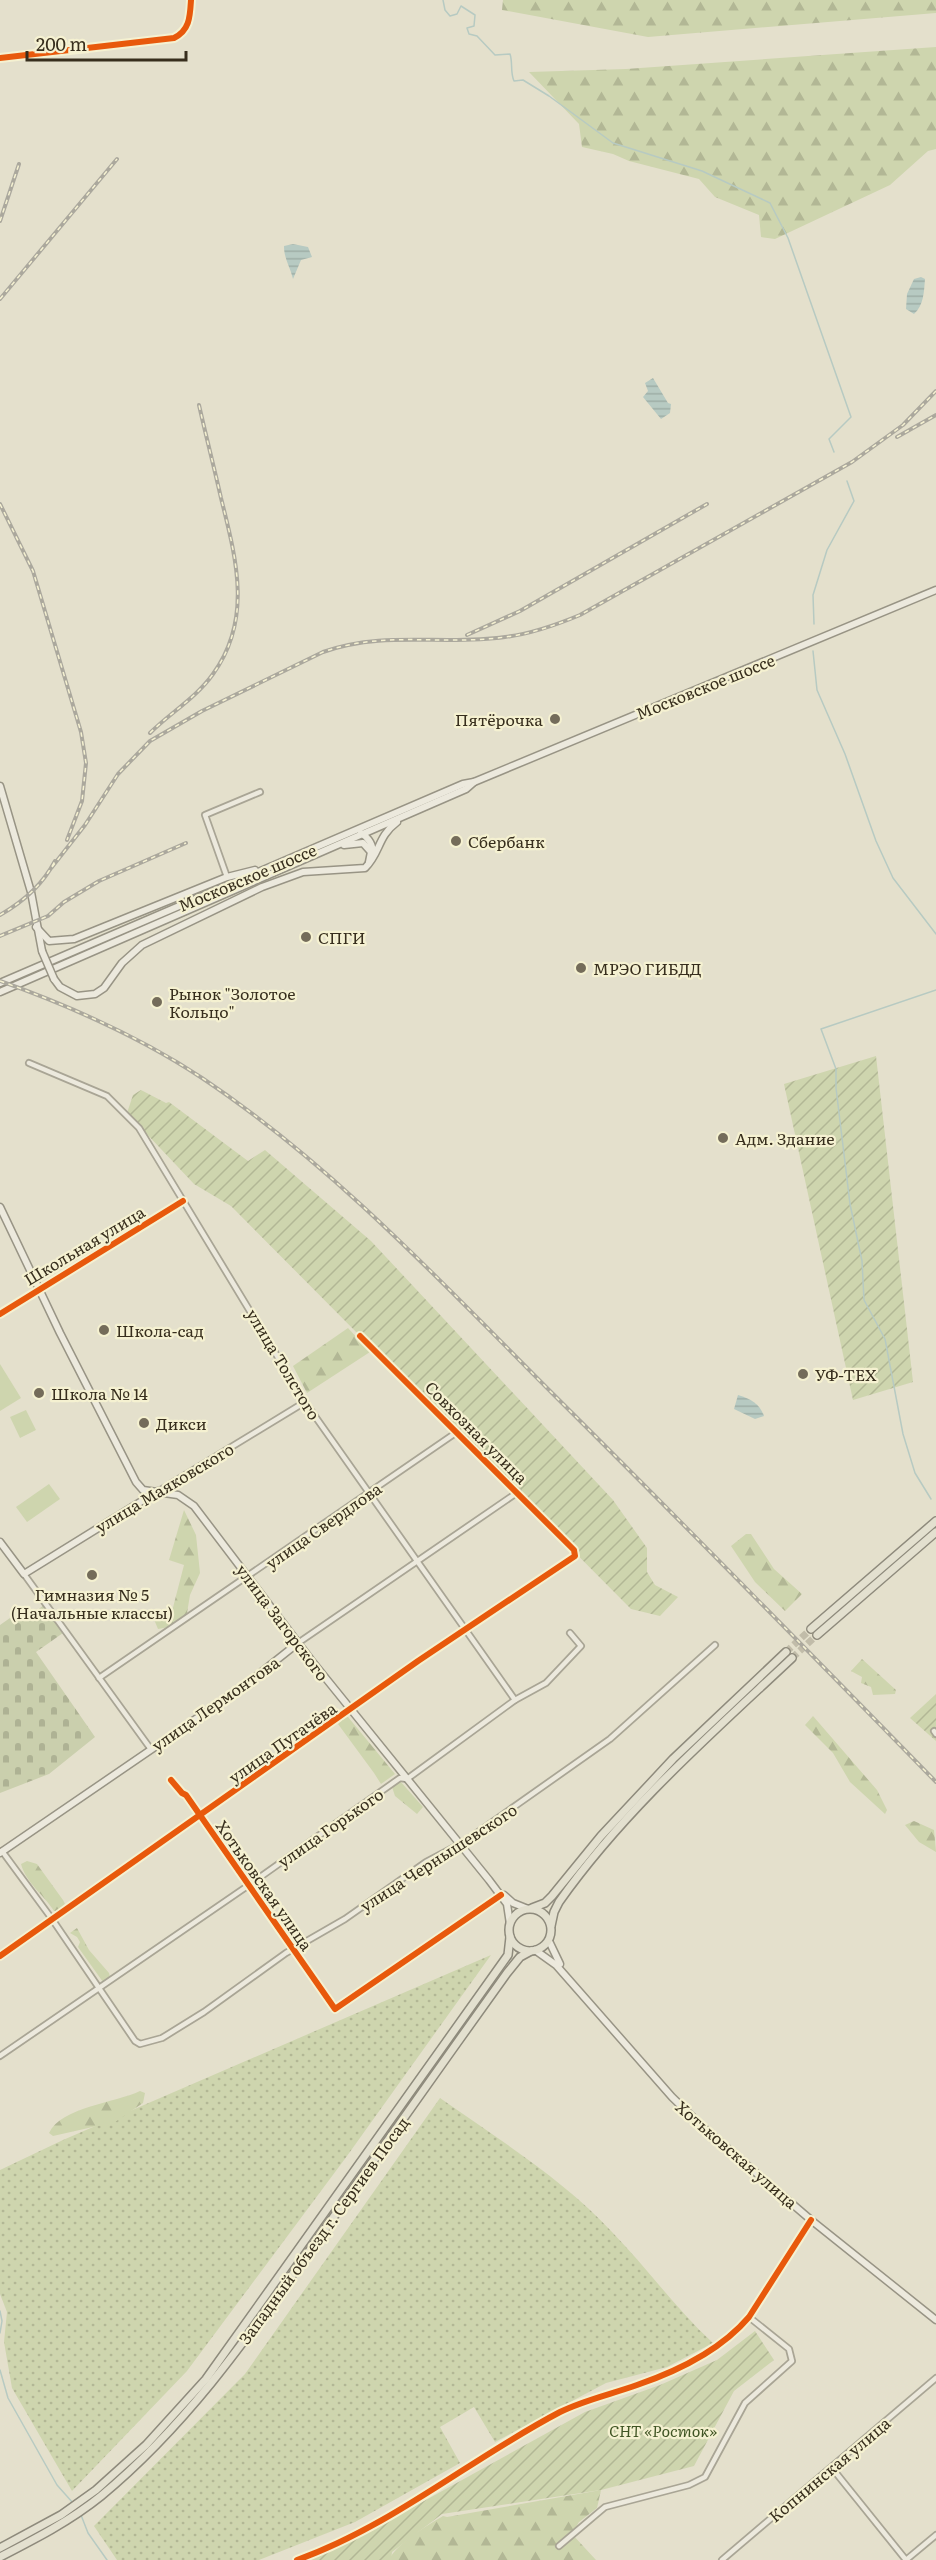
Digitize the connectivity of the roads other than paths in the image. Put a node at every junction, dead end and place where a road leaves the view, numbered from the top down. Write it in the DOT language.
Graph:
graph roads {
  1 [pos="191,0"];
  2 [pos="0,58"];
  3 [pos="936,590"];
  4 [pos="474,782"];
  5 [pos="0,786"];
  6 [pos="260,792"];
  7 [pos="408,814"];
  8 [pos="360,832"];
  9 [pos="332,848"];
  10 [pos="289,858"];
  11 [pos="368,865"];
  12 [pos="227,877"];
  13 [pos="36,927"];
  14 [pos="0,983"];
  15 [pos="0,992"];
  16 [pos="29,1063"];
  17 [pos="183,1201"];
  18 [pos="1,1208"];
  19 [pos="38,1289"];
  20 [pos="0,1314"];
  21 [pos="360,1336"];
  22 [pos="305,1402"];
  23 [pos="457,1432"];
  24 [pos="159,1491"];
  25 [pos="518,1492"];
  26 [pos="369,1493"];
  27 [pos="936,1521"];
  28 [pos="936,1532"];
  29 [pos="0,1542"];
  30 [pos="574,1550"];
  31 [pos="418,1562"];
  32 [pos="24,1574"];
  33 [pos="248,1576"];
  34 [pos="811,1629"];
  35 [pos="466,1630"];
  36 [pos="570,1633"];
  37 [pos="817,1635"];
  38 [pos="298,1643"];
  39 [pos="715,1645"];
  40 [pos="786,1652"];
  41 [pos="792,1658"];
  42 [pos="99,1678"];
  43 [pos="515,1701"];
  44 [pos="351,1710"];
  45 [pos="150,1748"];
  46 [pos="407,1779"];
  47 [pos="171,1780"];
  48 [pos="200,1815"];
  49 [pos="460,1844"];
  50 [pos="1,1852"];
  51 [pos="489,1880"];
  52 [pos="249,1885"];
  53 [pos="501,1895"];
  54 [pos="530,1909"];
  55 [pos="52,1919"];
  56 [pos="510,1924"];
  57 [pos="551,1926"];
  58 [pos="510,1937"];
  59 [pos="549,1941"];
  60 [pos="292,1948"];
  61 [pos="533,1951"];
  62 [pos="0,1956"];
  63 [pos="100,1988"];
  64 [pos="581,1994"];
  65 [pos="0,2056"];
  66 [pos="812,2220"];
  67 [pos="749,2317"];
  68 [pos="936,2320"];
  69 [pos="936,2378"];
  70 [pos="832,2468"];
  71 [pos="98,2493"];
  72 [pos="63,2518"];
  73 [pos="936,2535"];
  74 [pos="559,2546"];
  75 [pos="0,2548"];
  76 [pos="0,2557"];
  77 [pos="297,2560"];
  78 [pos="722,2560"];
  79 [pos="906,2560"];
  1 -- 2 [label="street"];
  3 -- 4 [label="main road, Московское шоссе"];
  4 -- 7 [label="main road, Московское шоссе"];
  4 -- 8 [label="main road, Московское шоссе"];
  5 -- 13 [label="main road"];
  6 -- 12 [label="street"];
  7 -- 8 [label="main road, Московское шоссе"];
  7 -- 11 [label="main road"];
  8 -- 9 [label="main road, Московское шоссе"];
  8 -- 10 [label="main road, Московское шоссе"];
  8 -- 11 [label="main road"];
  9 -- 11 [label="main road, Московское шоссе"];
  9 -- 15 [label="main road, Московское шоссе"];
  10 -- 12 [label="main road"];
  10 -- 14 [label="main road, Московское шоссе"];
  11 -- 13 [label="main road, Московское шоссе, bridge"];
  12 -- 13 [label="main road"];
  16 -- 17 [label="street, улица Толстого"];
  17 -- 19 [label="street, Школьная улица"];
  17 -- 22 [label="street, улица Толстого"];
  18 -- 19 [label="main road, улица Загорского"];
  19 -- 20 [label="street, Школьная улица"];
  19 -- 24 [label="main road, улица Загорского"];
  21 -- 23 [label="street, Совхозная улица"];
  22 -- 24 [label="street, улица Маяковского"];
  22 -- 26 [label="street, улица Толстого"];
  23 -- 25 [label="street, Совхозная улица"];
  23 -- 26 [label="street, улица Свердлова"];
  24 -- 32 [label="main road, улица Маяковского"];
  24 -- 33 [label="main road, улица Загорского"];
  25 -- 30 [label="street, Совхозная улица"];
  25 -- 31 [label="street, улица Лермонтова"];
  26 -- 31 [label="street, улица Толстого"];
  26 -- 33 [label="street, улица Свердлова"];
  27 -- 34 [label="main road"];
  28 -- 37 [label="main road"];
  29 -- 32 [label="main road"];
  30 -- 35 [label="street, улица Пугачёва"];
  31 -- 35 [label="street, улица Толстого"];
  31 -- 38 [label="street, улица Лермонтова"];
  32 -- 42 [label="street"];
  33 -- 38 [label="main road, улица Загорского"];
  33 -- 42 [label="street, улица Свердлова"];
  35 -- 43 [label="street, улица Толстого"];
  35 -- 44 [label="street, улица Пугачёва"];
  36 -- 43 [label="street, улица Горького"];
  38 -- 44 [label="main road, улица Загорского"];
  38 -- 45 [label="main road, улица Лермонтова"];
  39 -- 49 [label="street, улица Чернышевского"];
  40 -- 54 [label="main road"];
  41 -- 57 [label="main road"];
  42 -- 45 [label="street"];
  43 -- 46 [label="street, улица Горького"];
  44 -- 46 [label="main road, улица Загорского"];
  44 -- 48 [label="street, улица Пугачёва"];
  45 -- 50 [label="main road, улица Лермонтова"];
  46 -- 49 [label="main road, улица Загорского"];
  46 -- 52 [label="street, улица Горького"];
  47 -- 48 [label="street, Хотьковская улица"];
  48 -- 52 [label="street, Хотьковская улица"];
  48 -- 55 [label="street, улица Пугачёва"];
  49 -- 51 [label="main road, улица Загорского"];
  49 -- 60 [label="street, улица Чернышевского"];
  50 -- 55 [label="street"];
  51 -- 53 [label="main road"];
  51 -- 54 [label="main road"];
  52 -- 60 [label="street, Хотьковская улица"];
  52 -- 63 [label="street, улица Горького"];
  53 -- 56 [label="main road"];
  53 -- 60 [label="street, Хотьковская улица"];
  54 -- 56 [label="main road"];
  54 -- 57 [label="main road"];
  55 -- 62 [label="street, улица Пугачёва"];
  55 -- 63 [label="street"];
  56 -- 58 [label="main road"];
  57 -- 59 [label="main road"];
  58 -- 61 [label="main road"];
  58 -- 71 [label="main road, Западный объезд г. Сергиев Посад"];
  59 -- 61 [label="main road"];
  59 -- 64 [label="main road"];
  60 -- 63 [label="street, улица Чернышевского"];
  61 -- 64 [label="main road"];
  61 -- 71 [label="main road, Западный объезд г. Сергиев Посад"];
  63 -- 65 [label="street, улица Горького"];
  64 -- 66 [label="main road, Хотьковская улица"];
  66 -- 67 [label="street"];
  66 -- 68 [label="main road, Хотьковская улица"];
  67 -- 74 [label="street"];
  67 -- 77 [label="street"];
  69 -- 70 [label="street, Копнинская улица"];
  70 -- 78 [label="street, Копнинская улица"];
  70 -- 79 [label="street"];
  71 -- 72 [label="main road"];
  72 -- 75 [label="main road"];
  72 -- 76 [label="main road"];
  73 -- 79 [label="street"];
}
